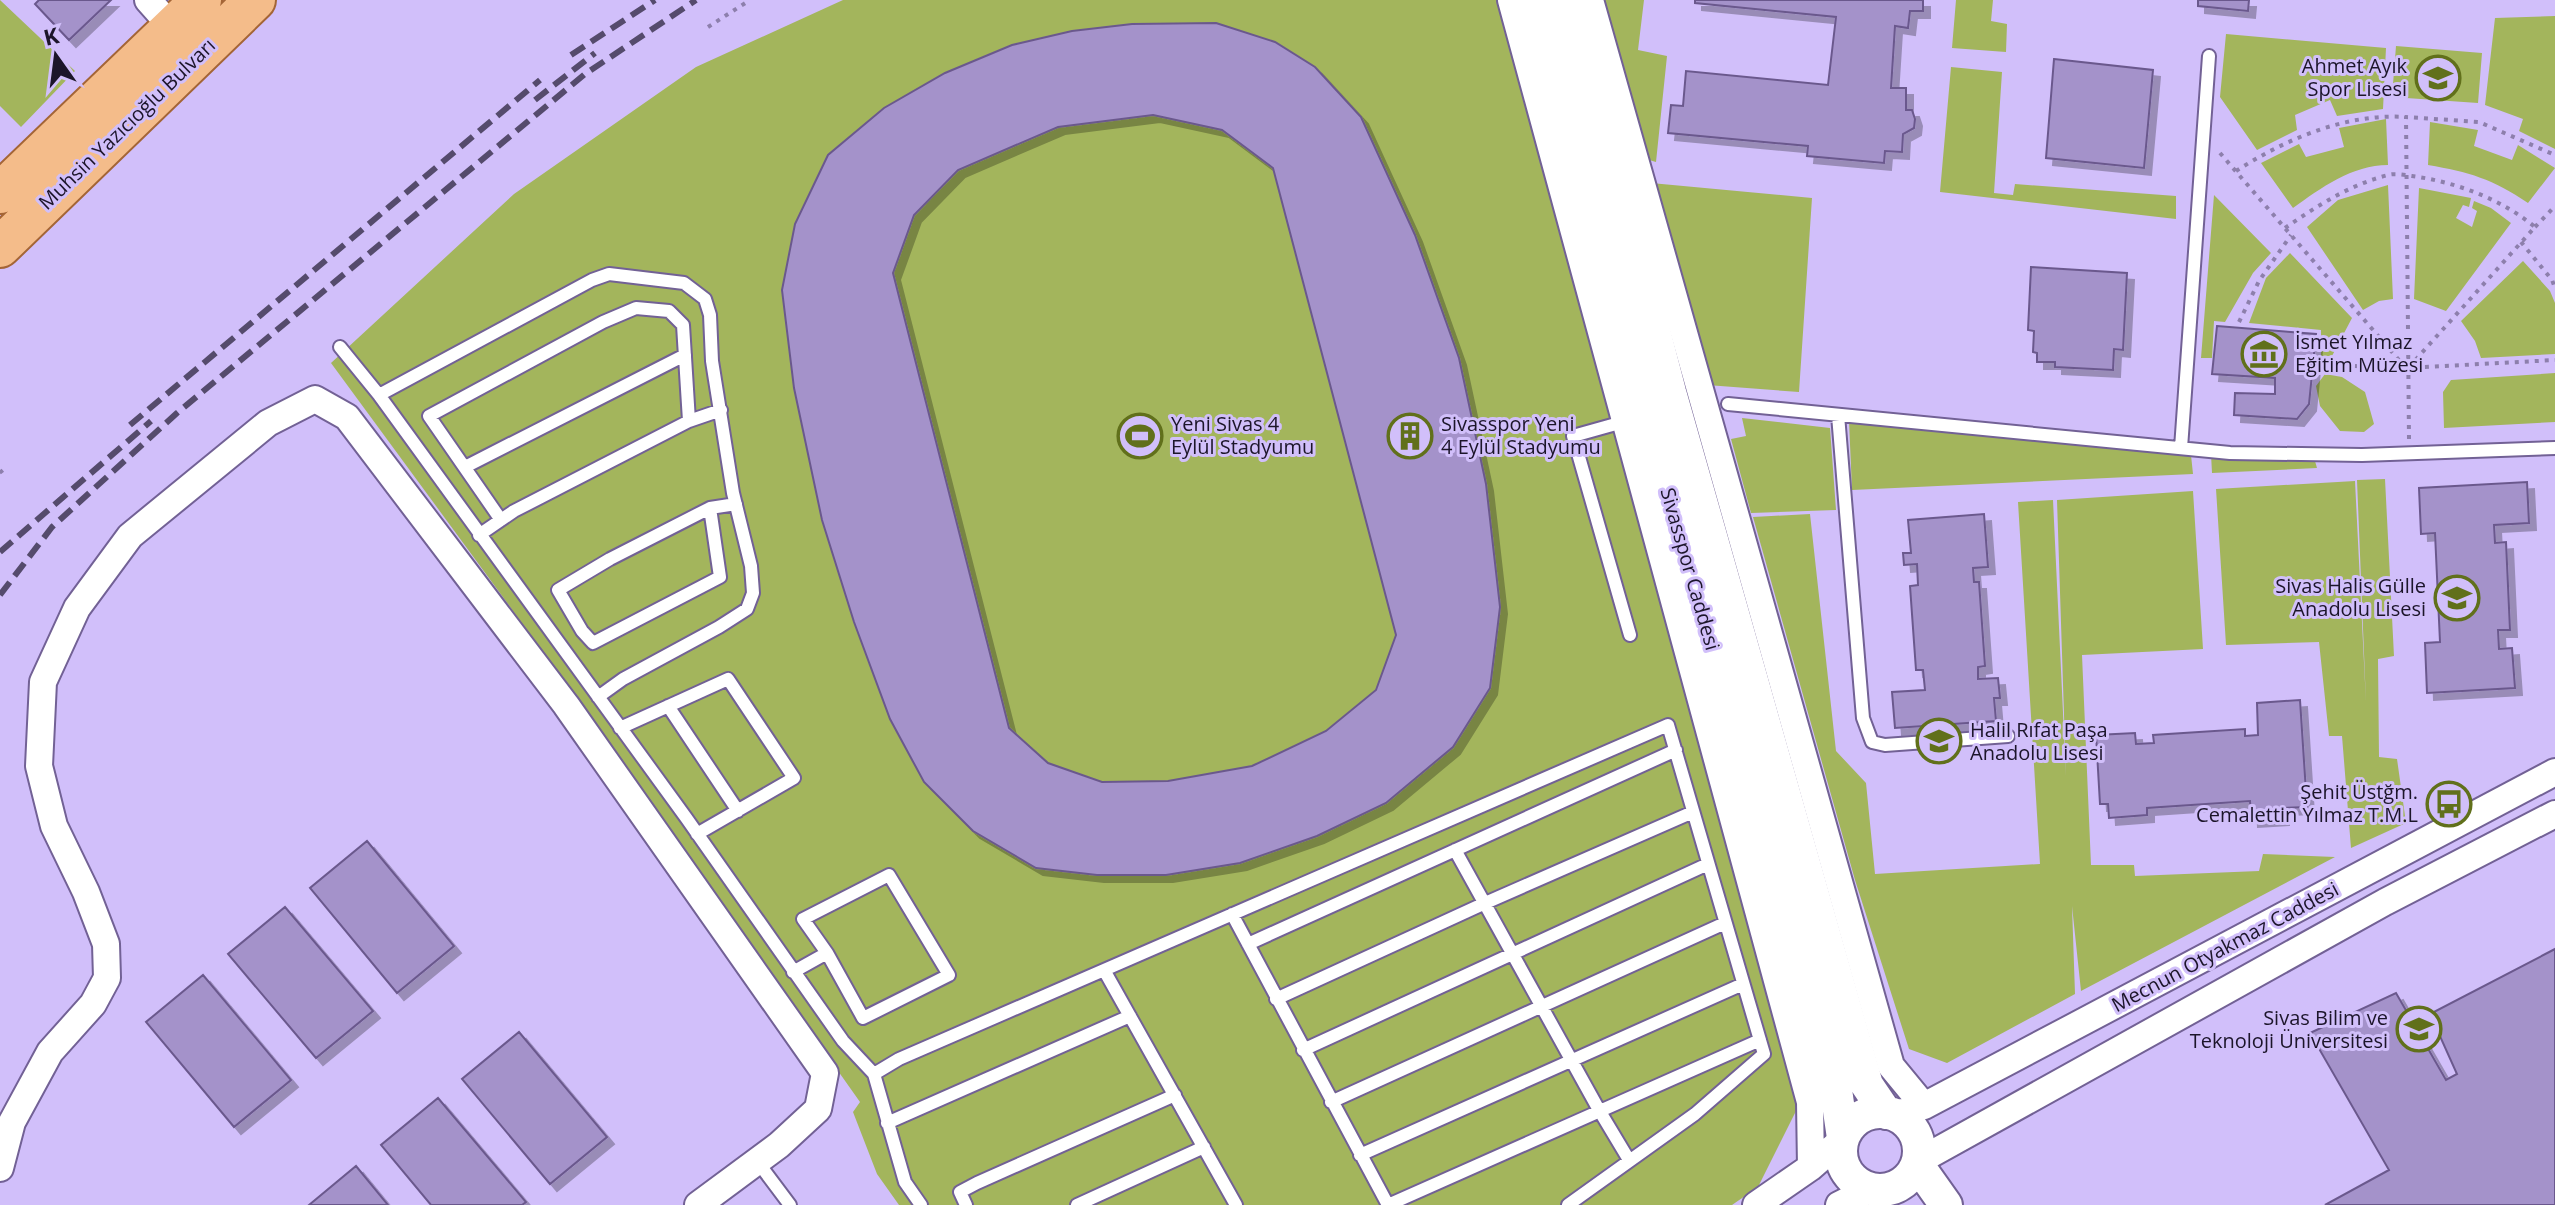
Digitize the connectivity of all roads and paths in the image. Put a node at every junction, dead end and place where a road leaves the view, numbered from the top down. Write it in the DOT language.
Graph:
graph roads {
  1 [pos="201,0"];
  2 [pos="255,0"];
  3 [pos="750,0"];
  4 [pos="1511,0"];
  5 [pos="1538,0"];
  6 [pos="1568,0"];
  7 [pos="1590,0"];
  8 [pos="160,14"];
  9 [pos="708,27"];
  10 [pos="2209,56"];
  11 [pos="2406,117"];
  12 [pos="2204,134"];
  13 [pos="2555,155"];
  14 [pos="2236,171"];
  15 [pos="2404,176"];
  16 [pos="0,193"];
  17 [pos="2555,206"];
  18 [pos="2535,227"];
  19 [pos="2285,228"];
  20 [pos="2291,235"];
  21 [pos="2521,242"];
  22 [pos="0,247"];
  23 [pos="2555,288"];
  24 [pos="2239,322"];
  25 [pos="340,347"];
  26 [pos="685,355"];
  27 [pos="2555,360"];
  28 [pos="2325,365"];
  29 [pos="2407,368"];
  30 [pos="379,395"];
  31 [pos="1728,404"];
  32 [pos="721,410"];
  33 [pos="1838,415"];
  34 [pos="689,421"];
  35 [pos="1623,422"];
  36 [pos="2181,448"];
  37 [pos="2555,448"];
  38 [pos="2409,453"];
  39 [pos="465,467"];
  40 [pos="736,504"];
  41 [pos="710,508"];
  42 [pos="501,520"];
  43 [pos="479,535"];
  44 [pos="1630,635"];
  45 [pos="598,697"];
  46 [pos="668,706"];
  47 [pos="620,728"];
  48 [pos="2008,736"];
  49 [pos="1676,750"];
  50 [pos="2555,772"];
  51 [pos="738,811"];
  52 [pos="1693,812"];
  53 [pos="2555,814"];
  54 [pos="697,834"];
  55 [pos="1455,850"];
  56 [pos="1708,864"];
  57 [pos="1483,904"];
  58 [pos="1232,914"];
  59 [pos="1725,923"];
  60 [pos="1248,944"];
  61 [pos="827,953"];
  62 [pos="1512,955"];
  63 [pos="1104,970"];
  64 [pos="793,972"];
  65 [pos="1743,984"];
  66 [pos="1276,999"];
  67 [pos="1541,1007"];
  68 [pos="1130,1016"];
  69 [pos="1760,1040"];
  70 [pos="1303,1050"];
  71 [pos="1571,1060"];
  72 [pos="874,1074"];
  73 [pos="1175,1095"];
  74 [pos="1331,1102"];
  75 [pos="1924,1106"];
  76 [pos="1599,1110"];
  77 [pos="1889,1114"];
  78 [pos="887,1123"];
  79 [pos="1843,1138"];
  80 [pos="1204,1147"];
  81 [pos="1360,1155"];
  82 [pos="1629,1160"];
  83 [pos="757,1161"];
  84 [pos="1917,1163"];
  85 [pos="1811,1167"];
  86 [pos="0,1168"];
  87 [pos="1879,1195"];
  88 [pos="1233,1204"];
  89 [pos="698,1205"];
  90 [pos="790,1205"];
  91 [pos="921,1205"];
  92 [pos="966,1205"];
  93 [pos="1077,1205"];
  94 [pos="1388,1205"];
  95 [pos="1568,1205"];
  96 [pos="1756,1205"];
  97 [pos="1839,1205"];
  98 [pos="1946,1205"];
  1 -- 8 [label="main road, Muhsin Yazıcıoğlu Bulvarı"];
  2 -- 22 [label="main road, Muhsin Yazıcıoğlu Bulvarı"];
  3 -- 9 [label="path"];
  4 -- 35 [label="street"];
  5 -- 79 [label="street, Sivasspor Caddesi"];
  6 -- 77 [label="street, Sivasspor Caddesi"];
  7 -- 75 [label="street"];
  8 -- 16 [label="main road, Muhsin Yazıcıoğlu Bulvarı"];
  10 -- 12 [label="lane"];
  11 -- 13 [label="path"];
  11 -- 14 [label="path"];
  11 -- 15 [label="path"];
  12 -- 14 [label="path"];
  12 -- 36 [label="lane"];
  14 -- 19 [label="path"];
  15 -- 18 [label="path"];
  15 -- 19 [label="path"];
  15 -- 29 [label="path"];
  17 -- 18 [label="path"];
  18 -- 21 [label="path"];
  19 -- 20 [label="path"];
  20 -- 24 [label="path"];
  20 -- 29 [label="path"];
  21 -- 23 [label="path"];
  21 -- 29 [label="path"];
  25 -- 30 [label="lane"];
  26 -- 34 [label="lane"];
  26 -- 39 [label="lane"];
  26 -- 39 [label="lane"];
  27 -- 29 [label="path"];
  28 -- 29 [label="path"];
  29 -- 38 [label="path"];
  30 -- 32 [label="lane"];
  30 -- 43 [label="lane"];
  31 -- 33 [label="lane"];
  32 -- 34 [label="lane"];
  32 -- 40 [label="lane"];
  33 -- 36 [label="lane"];
  33 -- 48 [label="lane"];
  34 -- 42 [label="lane"];
  35 -- 44 [label="lane"];
  35 -- 85 [label="street"];
  36 -- 38 [label="lane"];
  37 -- 38 [label="lane"];
  39 -- 42 [label="lane"];
  40 -- 41 [label="lane"];
  40 -- 45 [label="lane"];
  41 -- 41 [label="lane"];
  42 -- 43 [label="lane"];
  43 -- 45 [label="lane"];
  45 -- 47 [label="lane"];
  46 -- 47 [label="lane"];
  46 -- 51 [label="lane"];
  46 -- 51 [label="lane"];
  47 -- 54 [label="lane"];
  49 -- 52 [label="lane"];
  49 -- 55 [label="lane"];
  49 -- 58 [label="lane"];
  50 -- 75 [label="street, Mecnun Otyakmaz Caddesi"];
  51 -- 54 [label="lane"];
  52 -- 56 [label="lane"];
  52 -- 57 [label="lane"];
  53 -- 84 [label="street, Mecnun Otyakmaz Caddesi"];
  54 -- 64 [label="lane"];
  55 -- 57 [label="lane"];
  55 -- 60 [label="lane"];
  56 -- 59 [label="lane"];
  56 -- 62 [label="lane"];
  57 -- 62 [label="lane"];
  57 -- 66 [label="lane"];
  58 -- 60 [label="lane"];
  58 -- 63 [label="lane"];
  59 -- 65 [label="lane"];
  59 -- 67 [label="lane"];
  60 -- 66 [label="lane"];
  61 -- 61 [label="lane"];
  61 -- 64 [label="lane"];
  62 -- 67 [label="lane"];
  62 -- 70 [label="lane"];
  63 -- 68 [label="lane"];
  63 -- 72 [label="lane"];
  64 -- 72 [label="lane"];
  65 -- 69 [label="lane"];
  65 -- 71 [label="lane"];
  66 -- 70 [label="lane"];
  67 -- 71 [label="lane"];
  67 -- 74 [label="lane"];
  68 -- 73 [label="lane"];
  68 -- 78 [label="lane"];
  69 -- 76 [label="lane"];
  69 -- 82 [label="lane"];
  70 -- 74 [label="lane"];
  71 -- 76 [label="lane"];
  71 -- 81 [label="lane"];
  72 -- 78 [label="lane"];
  73 -- 80 [label="lane"];
  73 -- 92 [label="lane"];
  74 -- 81 [label="lane"];
  75 -- 77 [label="street, Mecnun Otyakmaz Caddesi"];
  76 -- 82 [label="lane"];
  76 -- 94 [label="lane"];
  77 -- 79 [label="street"];
  77 -- 84 [label="street"];
  78 -- 91 [label="lane"];
  79 -- 85 [label="street"];
  79 -- 87 [label="street"];
  80 -- 88 [label="lane"];
  80 -- 93 [label="lane"];
  81 -- 94 [label="lane"];
  82 -- 95 [label="lane"];
  83 -- 86 [label="street"];
  83 -- 89 [label="street"];
  83 -- 90 [label="lane"];
  84 -- 87 [label="street"];
  84 -- 98 [label="street"];
  85 -- 96 [label="street"];
  87 -- 97 [label="street"];
}
